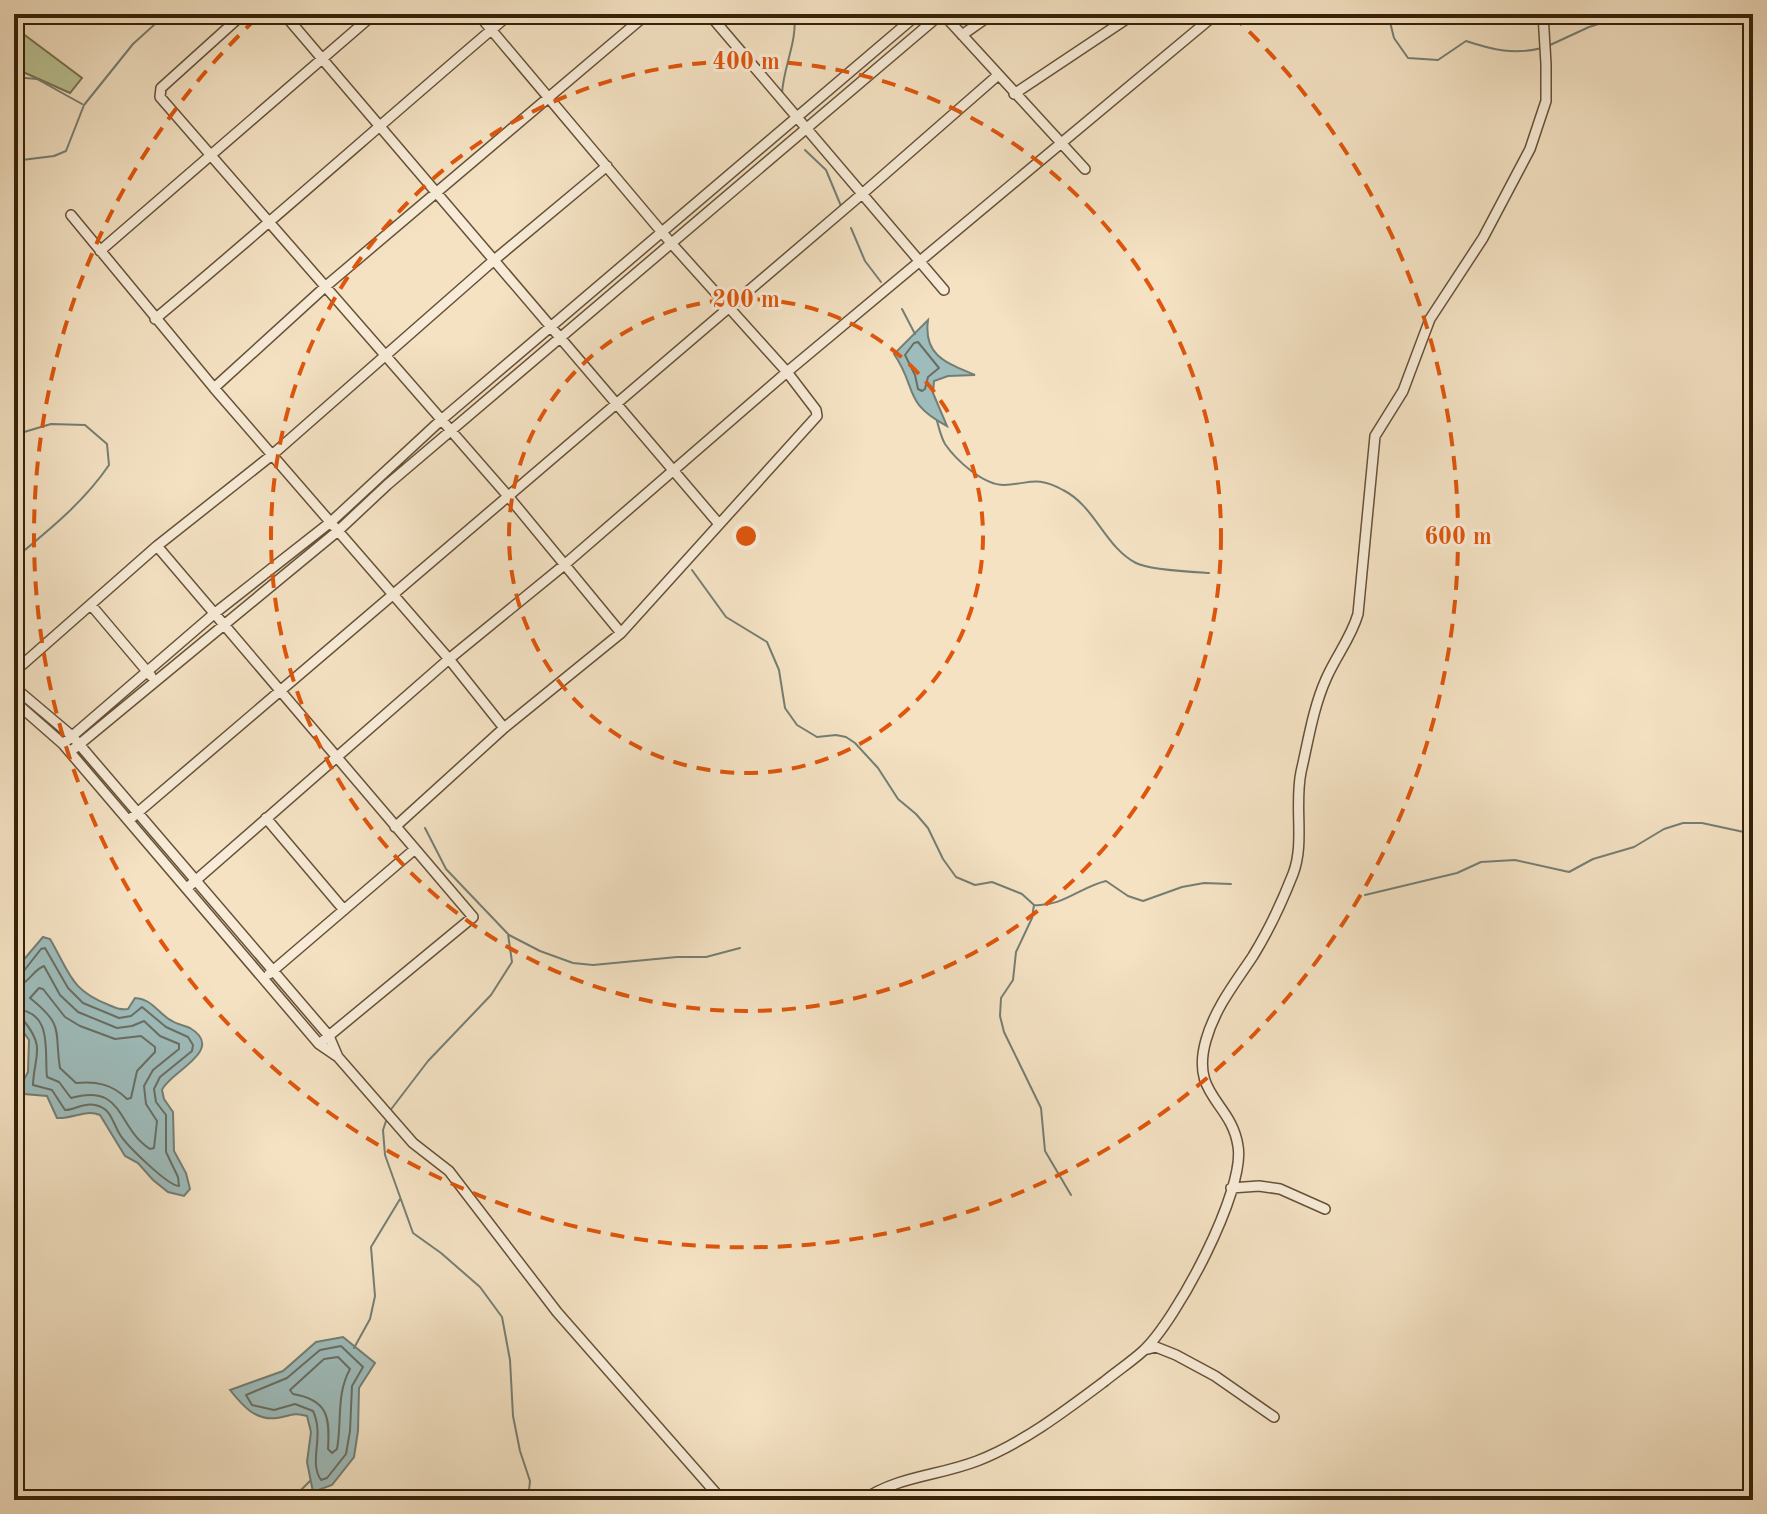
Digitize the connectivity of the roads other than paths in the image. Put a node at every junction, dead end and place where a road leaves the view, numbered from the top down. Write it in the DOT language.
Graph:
graph roads {
  1 [pos="243,14"];
  2 [pos="284,14"];
  3 [pos="374,14"];
  4 [pos="478,14"];
  5 [pos="510,14"];
  6 [pos="647,14"];
  7 [pos="709,14"];
  8 [pos="918,14"];
  9 [pos="942,14"];
  10 [pos="992,14"];
  11 [pos="1134,14"];
  12 [pos="1216,14"];
  13 [pos="1543,14"];
  14 [pos="491,30"];
  15 [pos="962,35"];
  16 [pos="321,58"];
  17 [pos="997,76"];
  18 [pos="1014,94"];
  19 [pos="549,98"];
  20 [pos="796,116"];
  21 [pos="379,125"];
  22 [pos="806,128"];
  23 [pos="1061,145"];
  24 [pos="210,154"];
  25 [pos="607,166"];
  26 [pos="1085,169"];
  27 [pos="437,192"];
  28 [pos="862,194"];
  29 [pos="71,215"];
  30 [pos="270,223"];
  31 [pos="662,232"];
  32 [pos="671,243"];
  33 [pos="100,251"];
  34 [pos="493,261"];
  35 [pos="919,261"];
  36 [pos="326,286"];
  37 [pos="944,290"];
  38 [pos="728,308"];
  39 [pos="155,319"];
  40 [pos="550,328"];
  41 [pos="560,338"];
  42 [pos="386,355"];
  43 [pos="787,372"];
  44 [pos="214,388"];
  45 [pos="616,402"];
  46 [pos="440,421"];
  47 [pos="450,432"];
  48 [pos="272,455"];
  49 [pos="674,471"];
  50 [pos="508,496"];
  51 [pos="332,521"];
  52 [pos="719,524"];
  53 [pos="339,530"];
  54 [pos="157,546"];
  55 [pos="563,566"];
  56 [pos="394,594"];
  57 [pos="91,605"];
  58 [pos="215,613"];
  59 [pos="224,624"];
  60 [pos="621,633"];
  61 [pos="449,659"];
  62 [pos="147,671"];
  63 [pos="14,672"];
  64 [pos="155,681"];
  65 [pos="14,687"];
  66 [pos="280,691"];
  67 [pos="14,701"];
  68 [pos="504,728"];
  69 [pos="76,740"];
  70 [pos="67,748"];
  71 [pos="337,759"];
  72 [pos="138,812"];
  73 [pos="266,818"];
  74 [pos="129,820"];
  75 [pos="395,827"];
  76 [pos="415,849"];
  77 [pos="191,884"];
  78 [pos="344,910"];
  79 [pos="268,975"];
  80 [pos="329,1036"];
  81 [pos="319,1044"];
  82 [pos="338,1057"];
  83 [pos="1231,1188"];
  84 [pos="1325,1209"];
  85 [pos="1144,1350"];
  86 [pos="1274,1417"];
  87 [pos="722,1500"];
  88 [pos="863,1500"];
  1 -- 24 [label="street"];
  2 -- 16 [label="street"];
  3 -- 16 [label="street"];
  4 -- 14 [label="street"];
  5 -- 14 [label="street"];
  6 -- 19 [label="street"];
  7 -- 20 [label="street"];
  8 -- 20 [label="street"];
  9 -- 15 [label="street"];
  9 -- 22 [label="street"];
  10 -- 15 [label="street"];
  11 -- 18 [label="street"];
  12 -- 23 [label="street"];
  13 -- 83 [label="street"];
  14 -- 19 [label="street"];
  14 -- 21 [label="street"];
  15 -- 17 [label="street"];
  16 -- 21 [label="street"];
  16 -- 24 [label="street"];
  17 -- 18 [label="street"];
  17 -- 28 [label="street"];
  18 -- 23 [label="street"];
  19 -- 25 [label="street"];
  19 -- 27 [label="street"];
  20 -- 22 [label="street"];
  20 -- 31 [label="street"];
  21 -- 27 [label="street"];
  21 -- 30 [label="street"];
  22 -- 28 [label="street"];
  22 -- 32 [label="street"];
  23 -- 26 [label="street"];
  23 -- 35 [label="street"];
  24 -- 30 [label="street"];
  24 -- 33 [label="street"];
  25 -- 31 [label="street"];
  25 -- 34 [label="street"];
  27 -- 34 [label="street"];
  27 -- 36 [label="street"];
  28 -- 35 [label="street"];
  28 -- 38 [label="street"];
  29 -- 33 [label="street"];
  30 -- 36 [label="street"];
  30 -- 39 [label="street"];
  31 -- 32 [label="street"];
  31 -- 40 [label="street"];
  32 -- 38 [label="street"];
  32 -- 41 [label="street"];
  33 -- 39 [label="street"];
  34 -- 40 [label="street"];
  34 -- 42 [label="street"];
  35 -- 37 [label="street"];
  35 -- 43 [label="street"];
  36 -- 42 [label="street"];
  36 -- 44 [label="street"];
  38 -- 43 [label="street"];
  38 -- 45 [label="street"];
  39 -- 44 [label="street"];
  40 -- 41 [label="street"];
  40 -- 46 [label="street"];
  41 -- 45 [label="street"];
  41 -- 47 [label="street"];
  42 -- 46 [label="street"];
  42 -- 48 [label="street"];
  43 -- 49 [label="street"];
  43 -- 52 [label="street"];
  44 -- 48 [label="street"];
  45 -- 49 [label="street"];
  45 -- 50 [label="street"];
  46 -- 47 [label="street"];
  46 -- 51 [label="street"];
  47 -- 50 [label="street"];
  47 -- 53 [label="street"];
  48 -- 51 [label="street"];
  48 -- 54 [label="street"];
  49 -- 52 [label="street"];
  49 -- 55 [label="street"];
  50 -- 55 [label="street"];
  50 -- 56 [label="street"];
  51 -- 53 [label="street"];
  51 -- 58 [label="street"];
  52 -- 60 [label="street"];
  53 -- 56 [label="street"];
  53 -- 59 [label="street"];
  54 -- 57 [label="street"];
  54 -- 58 [label="street"];
  55 -- 60 [label="street"];
  55 -- 61 [label="street"];
  56 -- 61 [label="street"];
  56 -- 66 [label="street"];
  57 -- 62 [label="street"];
  57 -- 63 [label="street"];
  58 -- 59 [label="street"];
  58 -- 62 [label="street"];
  59 -- 64 [label="street"];
  59 -- 66 [label="street"];
  60 -- 68 [label="street"];
  61 -- 68 [label="street"];
  61 -- 71 [label="street"];
  62 -- 64 [label="street"];
  62 -- 69 [label="street"];
  64 -- 69 [label="street"];
  65 -- 69 [label="street"];
  66 -- 71 [label="street"];
  66 -- 72 [label="street"];
  67 -- 70 [label="street"];
  68 -- 75 [label="street"];
  69 -- 70 [label="street"];
  69 -- 72 [label="street"];
  70 -- 74 [label="street"];
  71 -- 73 [label="street"];
  71 -- 75 [label="street"];
  72 -- 74 [label="street"];
  72 -- 77 [label="street"];
  73 -- 77 [label="street"];
  73 -- 78 [label="street"];
  74 -- 77 [label="street"];
  75 -- 76 [label="street"];
  76 -- 78 [label="street"];
  76 -- 80 [label="street"];
  77 -- 79 [label="street"];
  78 -- 79 [label="street"];
  79 -- 80 [label="street"];
  79 -- 81 [label="street"];
  80 -- 81 [label="street"];
  80 -- 82 [label="street"];
  81 -- 82 [label="street"];
  82 -- 87 [label="street"];
  83 -- 84 [label="street"];
  83 -- 85 [label="street"];
  85 -- 86 [label="street"];
  85 -- 88 [label="street"];
}
